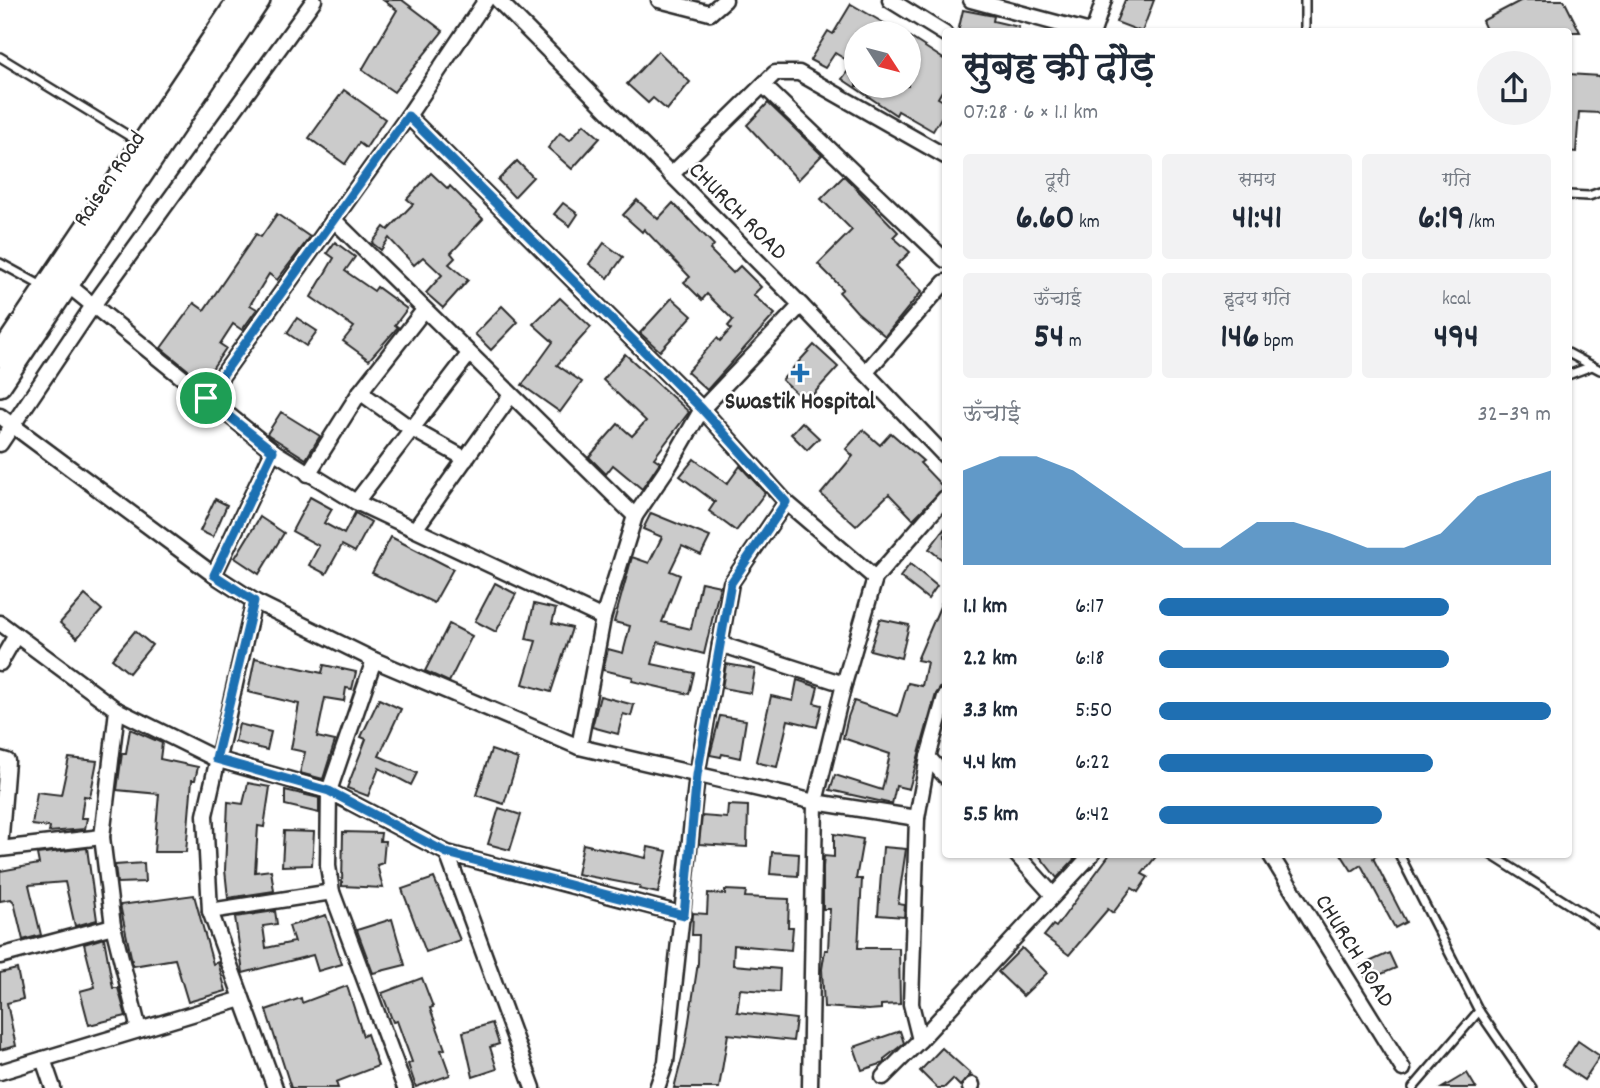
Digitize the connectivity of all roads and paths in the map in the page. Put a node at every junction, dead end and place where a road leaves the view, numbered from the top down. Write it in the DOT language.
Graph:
graph roads {
  1 [pos="239,0"];
  2 [pos="259,0"];
  3 [pos="314,0"];
  4 [pos="486,0"];
  5 [pos="498,0"];
  6 [pos="659,0"];
  7 [pos="725,0"];
  8 [pos="890,0"];
  9 [pos="971,0"];
  10 [pos="1104,0"];
  11 [pos="1306,0"];
  12 [pos="908,4"];
  13 [pos="712,7"];
  14 [pos="1076,28"];
  15 [pos="1093,28"];
  16 [pos="1306,28"];
  17 [pos="942,32"];
  18 [pos="0,57"];
  19 [pos="763,85"];
  20 [pos="408,116"];
  21 [pos="142,144"];
  22 [pos="942,154"];
  23 [pos="671,174"];
  24 [pos="1600,192"];
  25 [pos="1572,195"];
  26 [pos="333,219"];
  27 [pos="942,257"];
  28 [pos="0,263"];
  29 [pos="68,285"];
  30 [pos="942,285"];
  31 [pos="45,288"];
  32 [pos="801,304"];
  33 [pos="92,307"];
  34 [pos="424,310"];
  35 [pos="469,354"];
  36 [pos="1572,355"];
  37 [pos="0,356"];
  38 [pos="1596,368"];
  39 [pos="866,372"];
  40 [pos="1572,374"];
  41 [pos="0,385"];
  42 [pos="360,392"];
  43 [pos="511,395"];
  44 [pos="206,398"];
  45 [pos="702,409"];
  46 [pos="0,415"];
  47 [pos="13,425"];
  48 [pos="410,428"];
  49 [pos="0,444"];
  50 [pos="273,451"];
  51 [pos="942,453"];
  52 [pos="466,458"];
  53 [pos="308,474"];
  54 [pos="942,501"];
  55 [pos="356,502"];
  56 [pos="786,502"];
  57 [pos="635,516"];
  58 [pos="416,528"];
  59 [pos="214,575"];
  60 [pos="875,578"];
  61 [pos="254,601"];
  62 [pos="603,618"];
  63 [pos="0,623"];
  64 [pos="16,635"];
  65 [pos="720,644"];
  66 [pos="374,660"];
  67 [pos="0,663"];
  68 [pos="844,684"];
  69 [pos="942,707"];
  70 [pos="117,710"];
  71 [pos="579,747"];
  72 [pos="928,757"];
  73 [pos="0,759"];
  74 [pos="216,759"];
  75 [pos="942,773"];
  76 [pos="697,775"];
  77 [pos="329,791"];
  78 [pos="815,802"];
  79 [pos="917,818"];
  80 [pos="102,837"];
  81 [pos="0,849"];
  82 [pos="447,853"];
  83 [pos="1020,858"];
  84 [pos="1088,858"];
  85 [pos="1272,858"];
  86 [pos="1401,858"];
  87 [pos="1496,858"];
  88 [pos="332,892"];
  89 [pos="1054,895"];
  90 [pos="210,911"];
  91 [pos="684,915"];
  92 [pos="1600,924"];
  93 [pos="113,926"];
  94 [pos="0,956"];
  95 [pos="242,999"];
  96 [pos="1479,1011"];
  97 [pos="139,1030"];
  98 [pos="920,1040"];
  99 [pos="43,1059"];
  100 [pos="1403,1069"];
  101 [pos="0,1072"];
  102 [pos="883,1077"];
  103 [pos="53,1088"];
  104 [pos="275,1088"];
  105 [pos="405,1088"];
  106 [pos="533,1088"];
  107 [pos="657,1088"];
  108 [pos="810,1088"];
  109 [pos="1413,1088"];
  110 [pos="1532,1088"];
  1 -- 21 [label="main road, Raisen Road"];
  2 -- 29 [label="main road, Raisen Road"];
  3 -- 33 [label="street"];
  4 -- 20 [label="street"];
  5 -- 23 [label="street, CHURCH ROAD"];
  6 -- 13 [label="street"];
  7 -- 13 [label="street"];
  8 -- 12 [label="street"];
  9 -- 14 [label="street"];
  10 -- 15 [label="street"];
  11 -- 16 [label="lane"];
  12 -- 17 [label="street"];
  18 -- 21 [label="lane"];
  19 -- 22 [label="street"];
  19 -- 23 [label="street"];
  19 -- 27 [label="street"];
  20 -- 26 [label="street"];
  20 -- 45 [label="street"];
  21 -- 31 [label="main road, Raisen Road"];
  23 -- 32 [label="street, CHURCH ROAD"];
  24 -- 25 [label="lane"];
  26 -- 34 [label="street"];
  26 -- 44 [label="street"];
  28 -- 31 [label="lane"];
  29 -- 33 [label="street"];
  29 -- 41 [label="main road, Raisen Road"];
  30 -- 39 [label="street"];
  31 -- 37 [label="main road, Raisen Road"];
  32 -- 39 [label="street, CHURCH ROAD"];
  32 -- 45 [label="street"];
  33 -- 44 [label="street"];
  33 -- 47 [label="street"];
  34 -- 35 [label="street"];
  34 -- 42 [label="street"];
  35 -- 43 [label="street"];
  35 -- 48 [label="street"];
  36 -- 38 [label="lane"];
  38 -- 40 [label="lane"];
  39 -- 51 [label="street, CHURCH ROAD"];
  42 -- 48 [label="street"];
  42 -- 53 [label="street"];
  43 -- 52 [label="street"];
  43 -- 57 [label="street"];
  44 -- 50 [label="street"];
  45 -- 56 [label="street"];
  45 -- 57 [label="street"];
  46 -- 47 [label="street"];
  47 -- 49 [label="street"];
  47 -- 59 [label="street"];
  48 -- 52 [label="street"];
  48 -- 55 [label="street"];
  50 -- 53 [label="street"];
  50 -- 59 [label="street"];
  52 -- 58 [label="street"];
  53 -- 55 [label="street"];
  54 -- 60 [label="street"];
  55 -- 58 [label="street"];
  56 -- 60 [label="street"];
  56 -- 65 [label="street"];
  57 -- 62 [label="street"];
  58 -- 62 [label="street"];
  59 -- 61 [label="street"];
  60 -- 68 [label="street"];
  61 -- 66 [label="street"];
  61 -- 74 [label="street"];
  62 -- 71 [label="street"];
  63 -- 64 [label="street"];
  64 -- 67 [label="street"];
  64 -- 70 [label="street"];
  65 -- 68 [label="street"];
  65 -- 76 [label="street"];
  66 -- 71 [label="street"];
  66 -- 77 [label="street"];
  68 -- 78 [label="street"];
  69 -- 72 [label="street"];
  70 -- 74 [label="street"];
  70 -- 80 [label="street"];
  71 -- 76 [label="street"];
  72 -- 75 [label="street"];
  72 -- 79 [label="street"];
  73 -- 81 [label="street"];
  74 -- 77 [label="street"];
  74 -- 90 [label="street"];
  76 -- 78 [label="street"];
  76 -- 91 [label="street"];
  77 -- 82 [label="street"];
  77 -- 88 [label="street"];
  78 -- 79 [label="street"];
  78 -- 108 [label="street"];
  79 -- 98 [label="street"];
  80 -- 81 [label="street"];
  80 -- 93 [label="street"];
  82 -- 91 [label="street"];
  82 -- 106 [label="street"];
  83 -- 89 [label="street"];
  84 -- 89 [label="street"];
  85 -- 100 [label="street, CHURCH ROAD"];
  86 -- 96 [label="lane"];
  87 -- 92 [label="lane"];
  88 -- 90 [label="street"];
  88 -- 105 [label="street"];
  89 -- 98 [label="street"];
  90 -- 95 [label="street"];
  91 -- 107 [label="street"];
  93 -- 94 [label="street"];
  93 -- 97 [label="street"];
  95 -- 97 [label="street"];
  95 -- 104 [label="street"];
  96 -- 109 [label="lane"];
  96 -- 110 [label="lane"];
  97 -- 99 [label="street"];
  98 -- 102 [label="street"];
  99 -- 101 [label="street"];
  99 -- 103 [label="street"];
}
